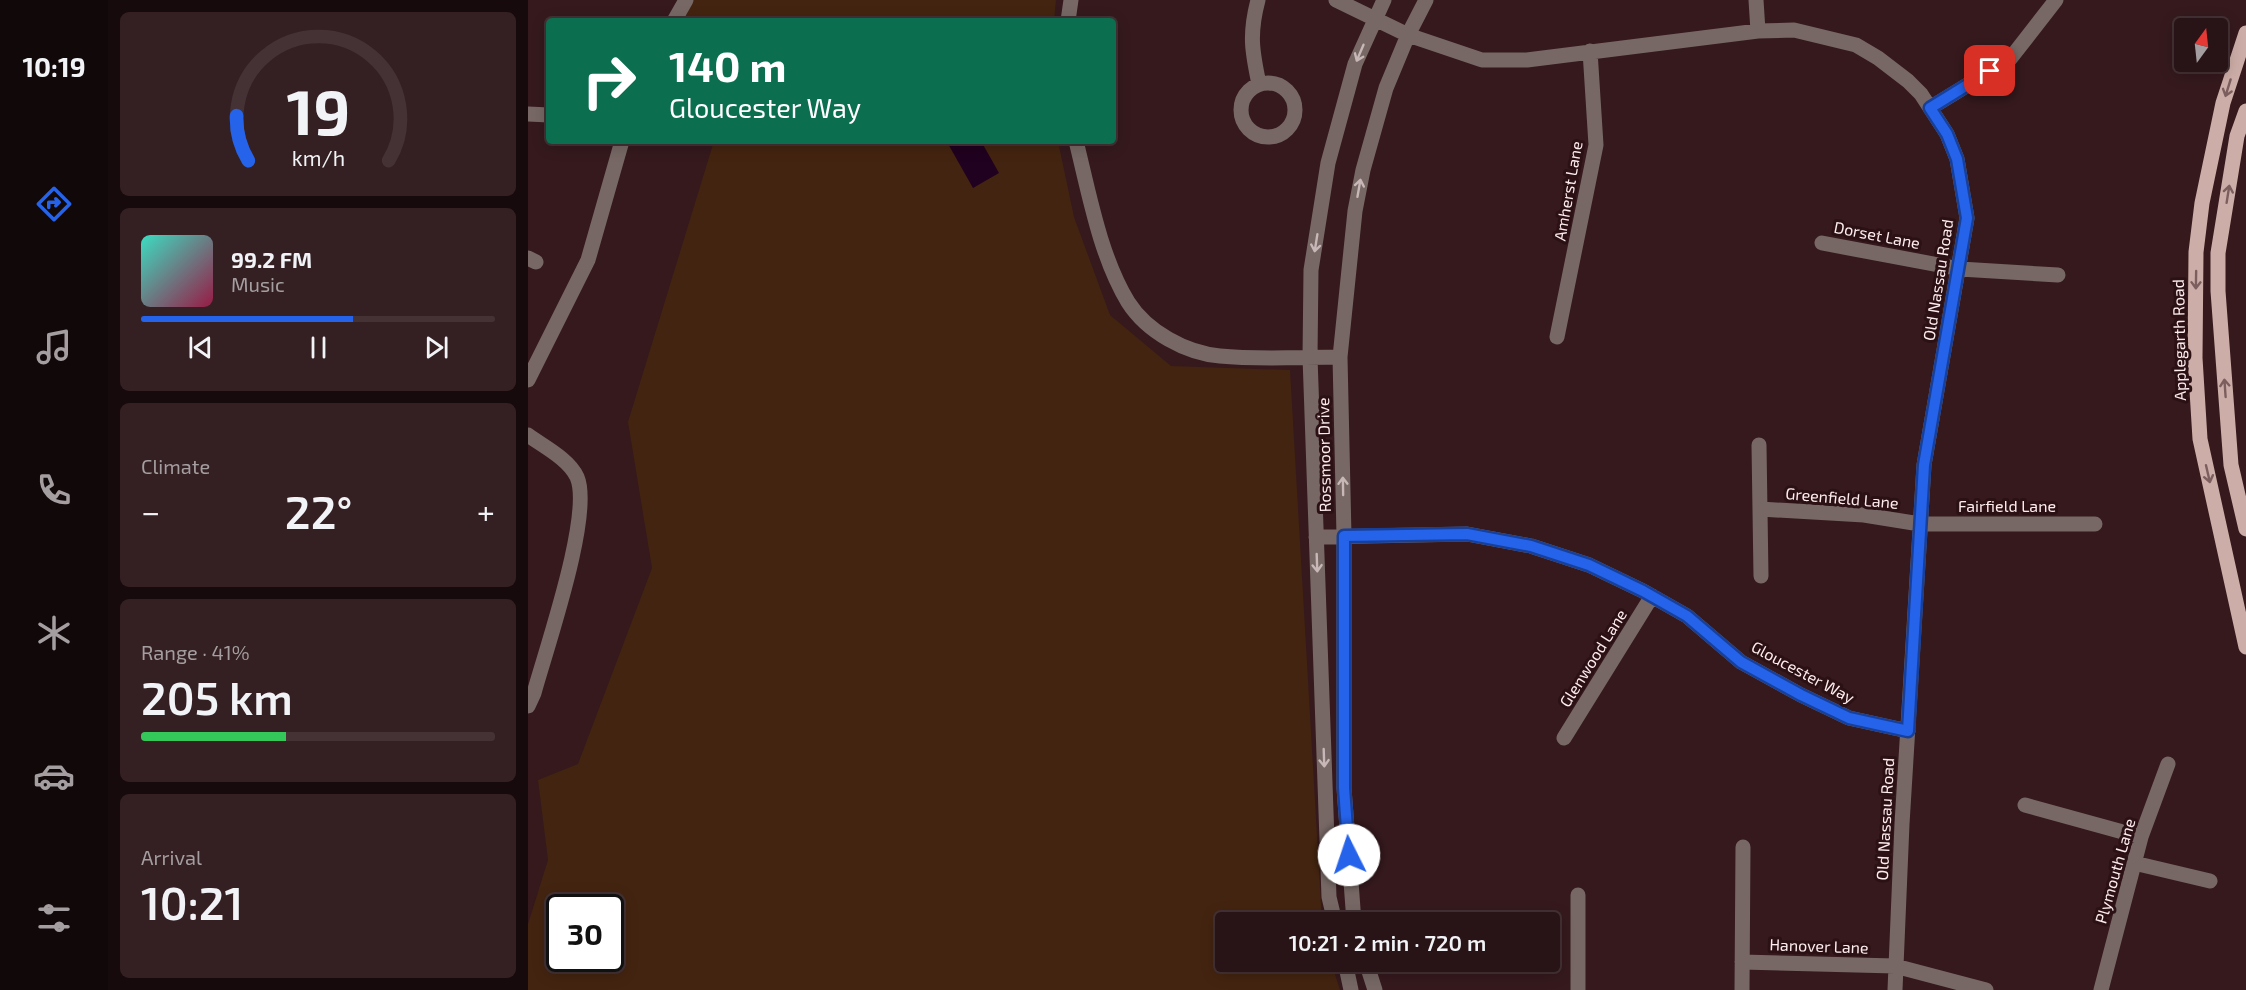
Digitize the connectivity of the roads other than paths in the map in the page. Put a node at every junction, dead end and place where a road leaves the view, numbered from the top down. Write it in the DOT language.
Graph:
graph roads {
  1 [pos="686,0"];
  2 [pos="1071,0"];
  3 [pos="1258,0"];
  4 [pos="1336,0"];
  5 [pos="1384,0"];
  6 [pos="1426,0"];
  7 [pos="1756,0"];
  8 [pos="2056,0"];
  9 [pos="676,18"];
  10 [pos="1068,18"];
  11 [pos="1374,20"];
  12 [pos="1758,31"];
  13 [pos="2246,33"];
  14 [pos="1408,35"];
  15 [pos="1590,51"];
  16 [pos="1258,84"];
  17 [pos="1930,108"];
  18 [pos="2246,111"];
  19 [pos="528,114"];
  20 [pos="546,115"];
  21 [pos="621,144"];
  22 [pos="1077,144"];
  23 [pos="1822,243"];
  24 [pos="1960,269"];
  25 [pos="2058,275"];
  26 [pos="1557,337"];
  27 [pos="1310,357"];
  28 [pos="1340,357"];
  29 [pos="528,380"];
  30 [pos="528,435"];
  31 [pos="1759,445"];
  32 [pos="1760,509"];
  33 [pos="1920,524"];
  34 [pos="2095,524"];
  35 [pos="2246,529"];
  36 [pos="1344,536"];
  37 [pos="1316,537"];
  38 [pos="1761,576"];
  39 [pos="1652,596"];
  40 [pos="2246,647"];
  41 [pos="528,706"];
  42 [pos="1908,731"];
  43 [pos="1564,738"];
  44 [pos="2168,764"];
  45 [pos="2025,805"];
  46 [pos="2141,837"];
  47 [pos="1743,847"];
  48 [pos="2134,863"];
  49 [pos="2210,881"];
  50 [pos="1578,895"];
  51 [pos="1333,912"];
  52 [pos="1353,912"];
  53 [pos="1742,962"];
  54 [pos="1895,966"];
  55 [pos="1347,972"];
  56 [pos="1369,972"];
  57 [pos="1351,990"];
  58 [pos="1375,990"];
  59 [pos="1578,990"];
  60 [pos="1742,990"];
  61 [pos="1895,990"];
  62 [pos="1986,990"];
  63 [pos="2101,990"];
  1 -- 9 [label="street"];
  2 -- 10 [label="street"];
  3 -- 16 [label="street"];
  4 -- 11 [label="street, Old Nassau Road"];
  5 -- 11 [label="street, Rossmoor Drive"];
  6 -- 14 [label="street, Rossmoor Drive"];
  7 -- 12 [label="street"];
  8 -- 17 [label="street"];
  11 -- 14 [label="street, Old Nassau Road"];
  11 -- 27 [label="street, Rossmoor Drive, one-way"];
  12 -- 15 [label="street, Old Nassau Road"];
  12 -- 17 [label="street, Old Nassau Road"];
  13 -- 40 [label="main road, Applegarth Road, one-way"];
  14 -- 15 [label="street, Old Nassau Road"];
  28 -- 14 [label="street, Rossmoor Drive, one-way"];
  15 -- 26 [label="street, Amherst Lane"];
  17 -- 24 [label="street, Old Nassau Road"];
  35 -- 18 [label="main road, one-way"];
  19 -- 20 [label="street"];
  21 -- 29 [label="street"];
  22 -- 27 [label="street"];
  23 -- 24 [label="street, Dorset Lane"];
  24 -- 25 [label="street, Dorset Lane"];
  24 -- 33 [label="street, Old Nassau Road"];
  27 -- 28 [label="street"];
  27 -- 37 [label="street, Rossmoor Drive"];
  36 -- 28 [label="street, Rossmoor Drive, one-way"];
  30 -- 41 [label="street"];
  31 -- 32 [label="street"];
  32 -- 33 [label="street, Greenfield Lane"];
  32 -- 38 [label="street"];
  33 -- 34 [label="street, Fairfield Lane"];
  33 -- 42 [label="street, Old Nassau Road"];
  36 -- 37 [label="street, Gloucester Way"];
  36 -- 39 [label="street, Gloucester Way"];
  36 -- 52 [label="street, Rossmoor Drive"];
  37 -- 51 [label="street, Rossmoor Drive, one-way"];
  39 -- 42 [label="street, Gloucester Way"];
  39 -- 43 [label="street, Glenwood Lane"];
  42 -- 54 [label="street, Old Nassau Road"];
  44 -- 46 [label="street, Plymouth Lane"];
  45 -- 46 [label="street"];
  46 -- 48 [label="street, Plymouth Lane"];
  47 -- 53 [label="street"];
  48 -- 49 [label="street"];
  48 -- 63 [label="street, Plymouth Lane"];
  50 -- 59 [label="street"];
  53 -- 54 [label="street, Hanover Lane"];
  53 -- 60 [label="street"];
  54 -- 61 [label="street, Old Nassau Road"];
  54 -- 62 [label="street, Hanover Lane"];
  55 -- 57 [label="street"];
  56 -- 58 [label="street"];
}
